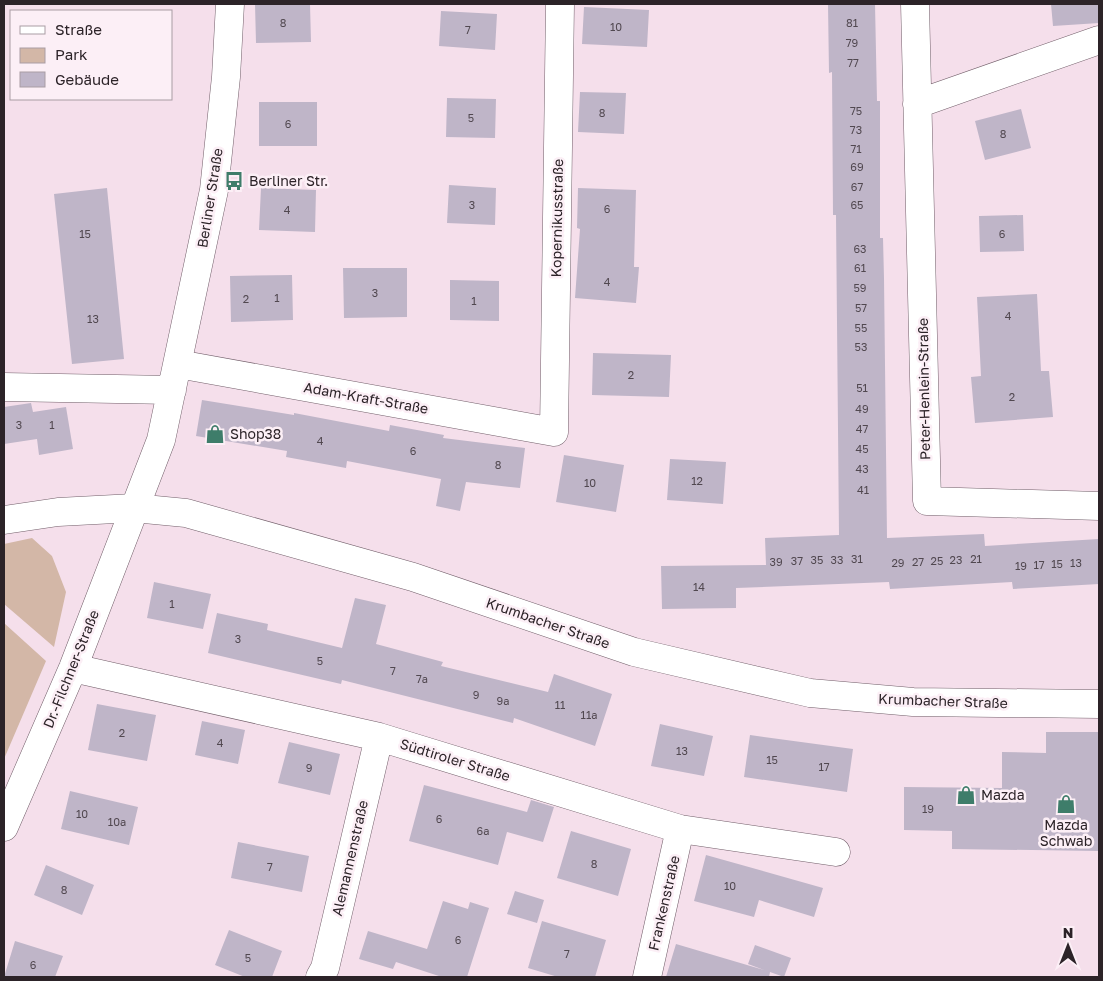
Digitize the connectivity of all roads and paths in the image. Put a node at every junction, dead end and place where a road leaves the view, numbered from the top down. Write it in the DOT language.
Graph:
graph roads {
  1 [pos="230,4"];
  2 [pos="560,4"];
  3 [pos="915,4"];
  4 [pos="1099,40"];
  5 [pos="917,104"];
  6 [pos="175,377"];
  7 [pos="4,387"];
  8 [pos="554,432"];
  9 [pos="1099,506"];
  10 [pos="134,508"];
  11 [pos="4,520"];
  12 [pos="73,668"];
  13 [pos="1099,704"];
  14 [pos="379,737"];
  15 [pos="4,827"];
  16 [pos="680,828"];
  17 [pos="836,852"];
  18 [pos="320,977"];
  19 [pos="647,977"];
  1 -- 6 [label="street, Berliner Straße"];
  2 -- 8 [label="street, Kopernikusstraße"];
  3 -- 5 [label="street, Peter-Henlein-Straße"];
  4 -- 5 [label="street"];
  5 -- 9 [label="street, Peter-Henlein-Straße"];
  6 -- 7 [label="street"];
  6 -- 8 [label="street, Adam-Kraft-Straße"];
  6 -- 10 [label="street, Berliner Straße"];
  10 -- 11 [label="street, Krumbacher Straße"];
  10 -- 12 [label="street, Dr.-Filchner-Straße"];
  10 -- 13 [label="street, Krumbacher Straße"];
  12 -- 14 [label="street, Südtiroler Straße"];
  12 -- 15 [label="street, Dr.-Filchner-Straße"];
  14 -- 16 [label="street, Südtiroler Straße"];
  14 -- 18 [label="street, Alemannenstraße"];
  16 -- 17 [label="street, Südtiroler Straße"];
  16 -- 19 [label="street, Frankenstraße"];
}
